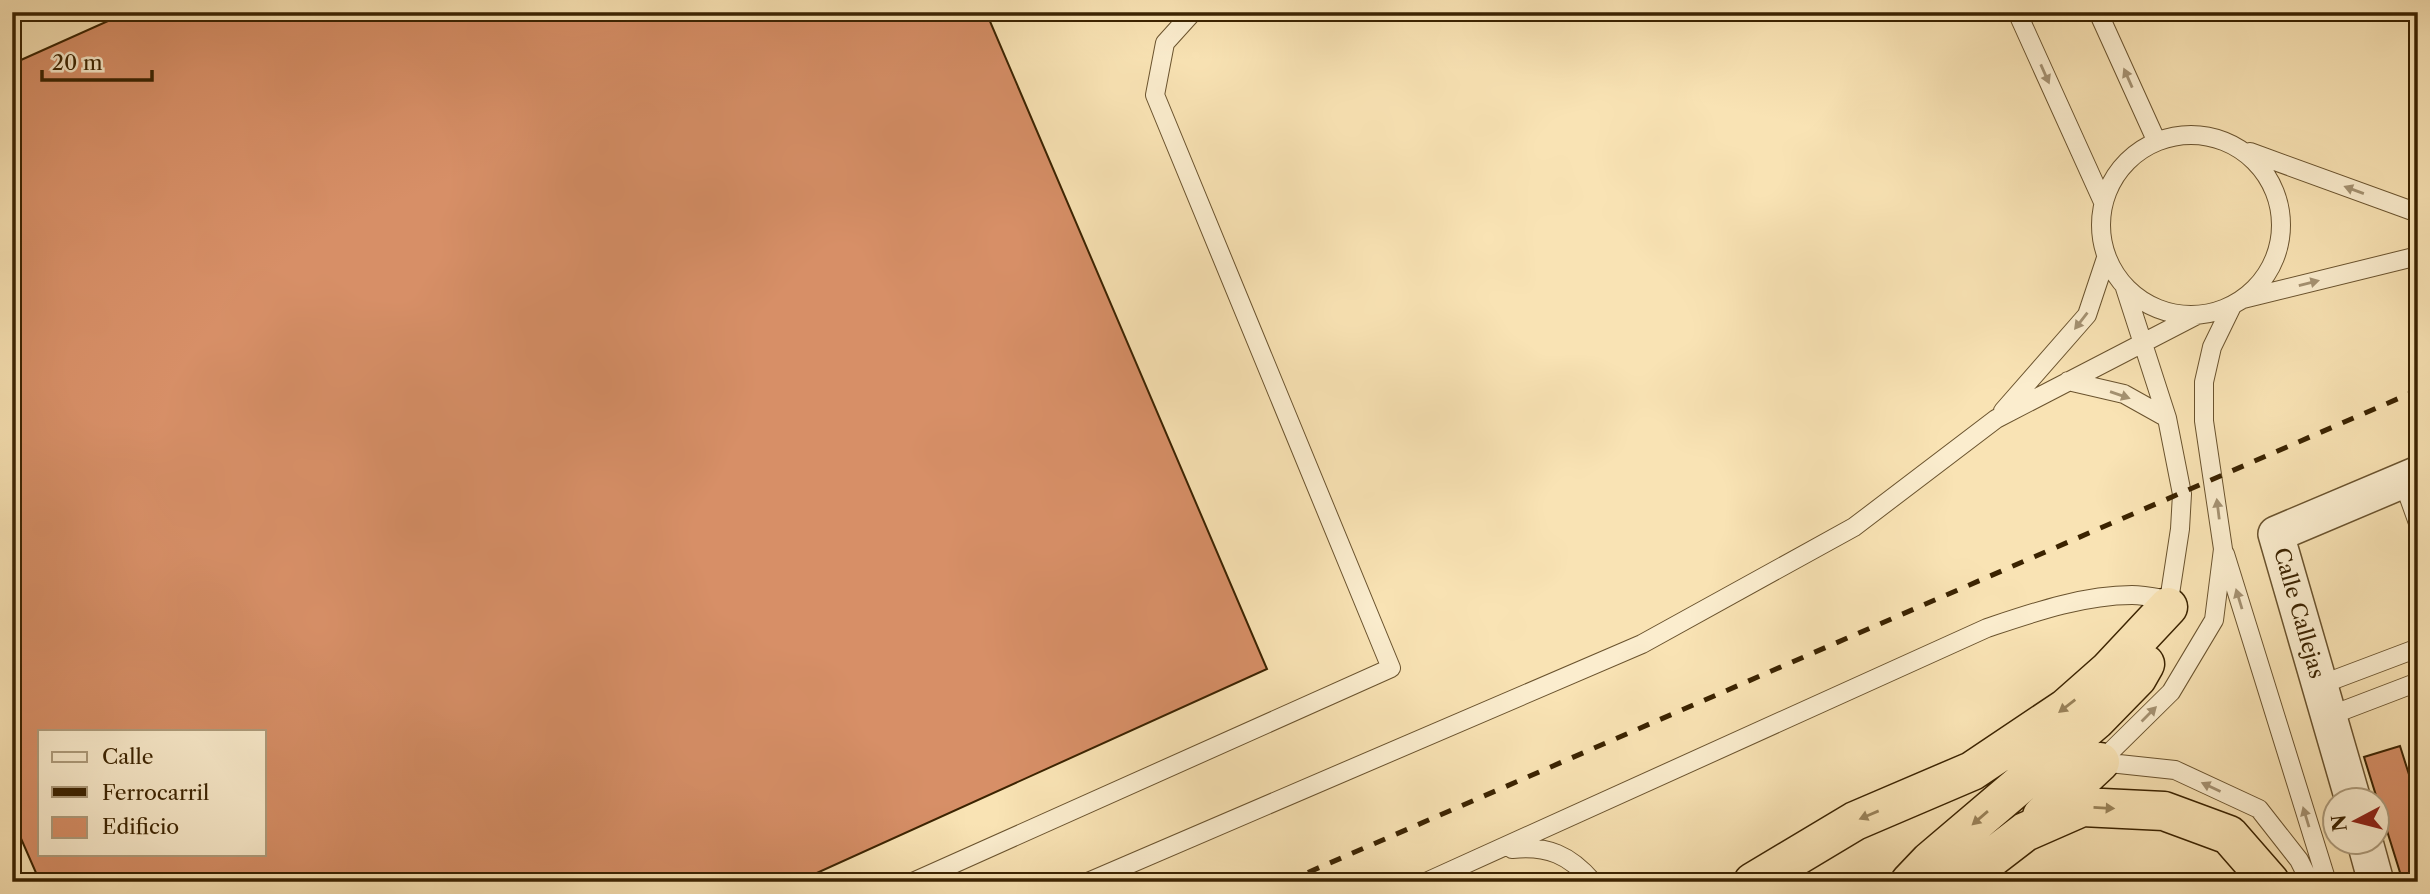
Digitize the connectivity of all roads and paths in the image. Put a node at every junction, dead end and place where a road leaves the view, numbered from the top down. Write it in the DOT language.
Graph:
graph roads {
  1 [pos="1193,12"];
  2 [pos="2017,12"];
  3 [pos="2098,12"];
  4 [pos="2156,140"];
  5 [pos="2239,147"];
  6 [pos="2103,202"];
  7 [pos="2418,213"];
  8 [pos="2418,256"];
  9 [pos="2106,258"];
  10 [pos="2125,288"];
  11 [pos="2237,303"];
  12 [pos="2195,316"];
  13 [pos="2144,344"];
  14 [pos="2068,381"];
  15 [pos="2167,418"];
  16 [pos="1996,419"];
  17 [pos="2410,478"];
  18 [pos="2418,523"];
  19 [pos="2223,549"];
  20 [pos="2169,603"];
  21 [pos="2418,648"];
  22 [pos="2418,682"];
  23 [pos="2324,701"];
  24 [pos="2100,762"];
  25 [pos="2349,786"];
  26 [pos="2011,793"];
  27 [pos="2025,832"];
  28 [pos="1498,851"];
  29 [pos="2369,856"];
  30 [pos="913,882"];
  31 [pos="1088,882"];
  32 [pos="1426,882"];
  33 [pos="1593,882"];
  34 [pos="1753,882"];
  35 [pos="1910,882"];
  36 [pos="1960,882"];
  37 [pos="2270,882"];
  38 [pos="2310,882"];
  39 [pos="2327,882"];
  40 [pos="2376,882"];
  1 -- 30 [label="lane"];
  2 -- 6 [label="lane, one-way"];
  4 -- 3 [label="lane, one-way"];
  4 -- 5 [label="lane"];
  4 -- 6 [label="lane"];
  7 -- 5 [label="lane, one-way"];
  5 -- 11 [label="lane"];
  6 -- 9 [label="lane"];
  11 -- 8 [label="lane, one-way"];
  9 -- 10 [label="lane"];
  9 -- 16 [label="lane, one-way"];
  10 -- 12 [label="lane"];
  10 -- 13 [label="lane"];
  11 -- 12 [label="lane"];
  19 -- 11 [label="lane, one-way"];
  12 -- 13 [label="lane"];
  13 -- 14 [label="lane"];
  13 -- 15 [label="lane"];
  14 -- 15 [label="lane, one-way"];
  14 -- 16 [label="lane"];
  15 -- 20 [label="lane"];
  16 -- 31 [label="lane"];
  17 -- 18 [label="lane"];
  17 -- 23 [label="street, Calle Callejas"];
  24 -- 19 [label="lane, one-way"];
  39 -- 19 [label="lane, one-way"];
  20 -- 26 [label="highway"];
  20 -- 28 [label="lane"];
  20 -- 34 [label="highway, one-way"];
  21 -- 23 [label="lane"];
  22 -- 23 [label="lane"];
  23 -- 25 [label="street, Calle Callejas"];
  24 -- 26 [label="highway"];
  24 -- 27 [label="highway"];
  38 -- 24 [label="lane, one-way"];
  26 -- 35 [label="highway, one-way"];
  27 -- 36 [label="highway"];
  27 -- 37 [label="highway, one-way"];
  28 -- 32 [label="lane"];
  28 -- 33 [label="lane"];
  29 -- 40 [label="street"];
}
